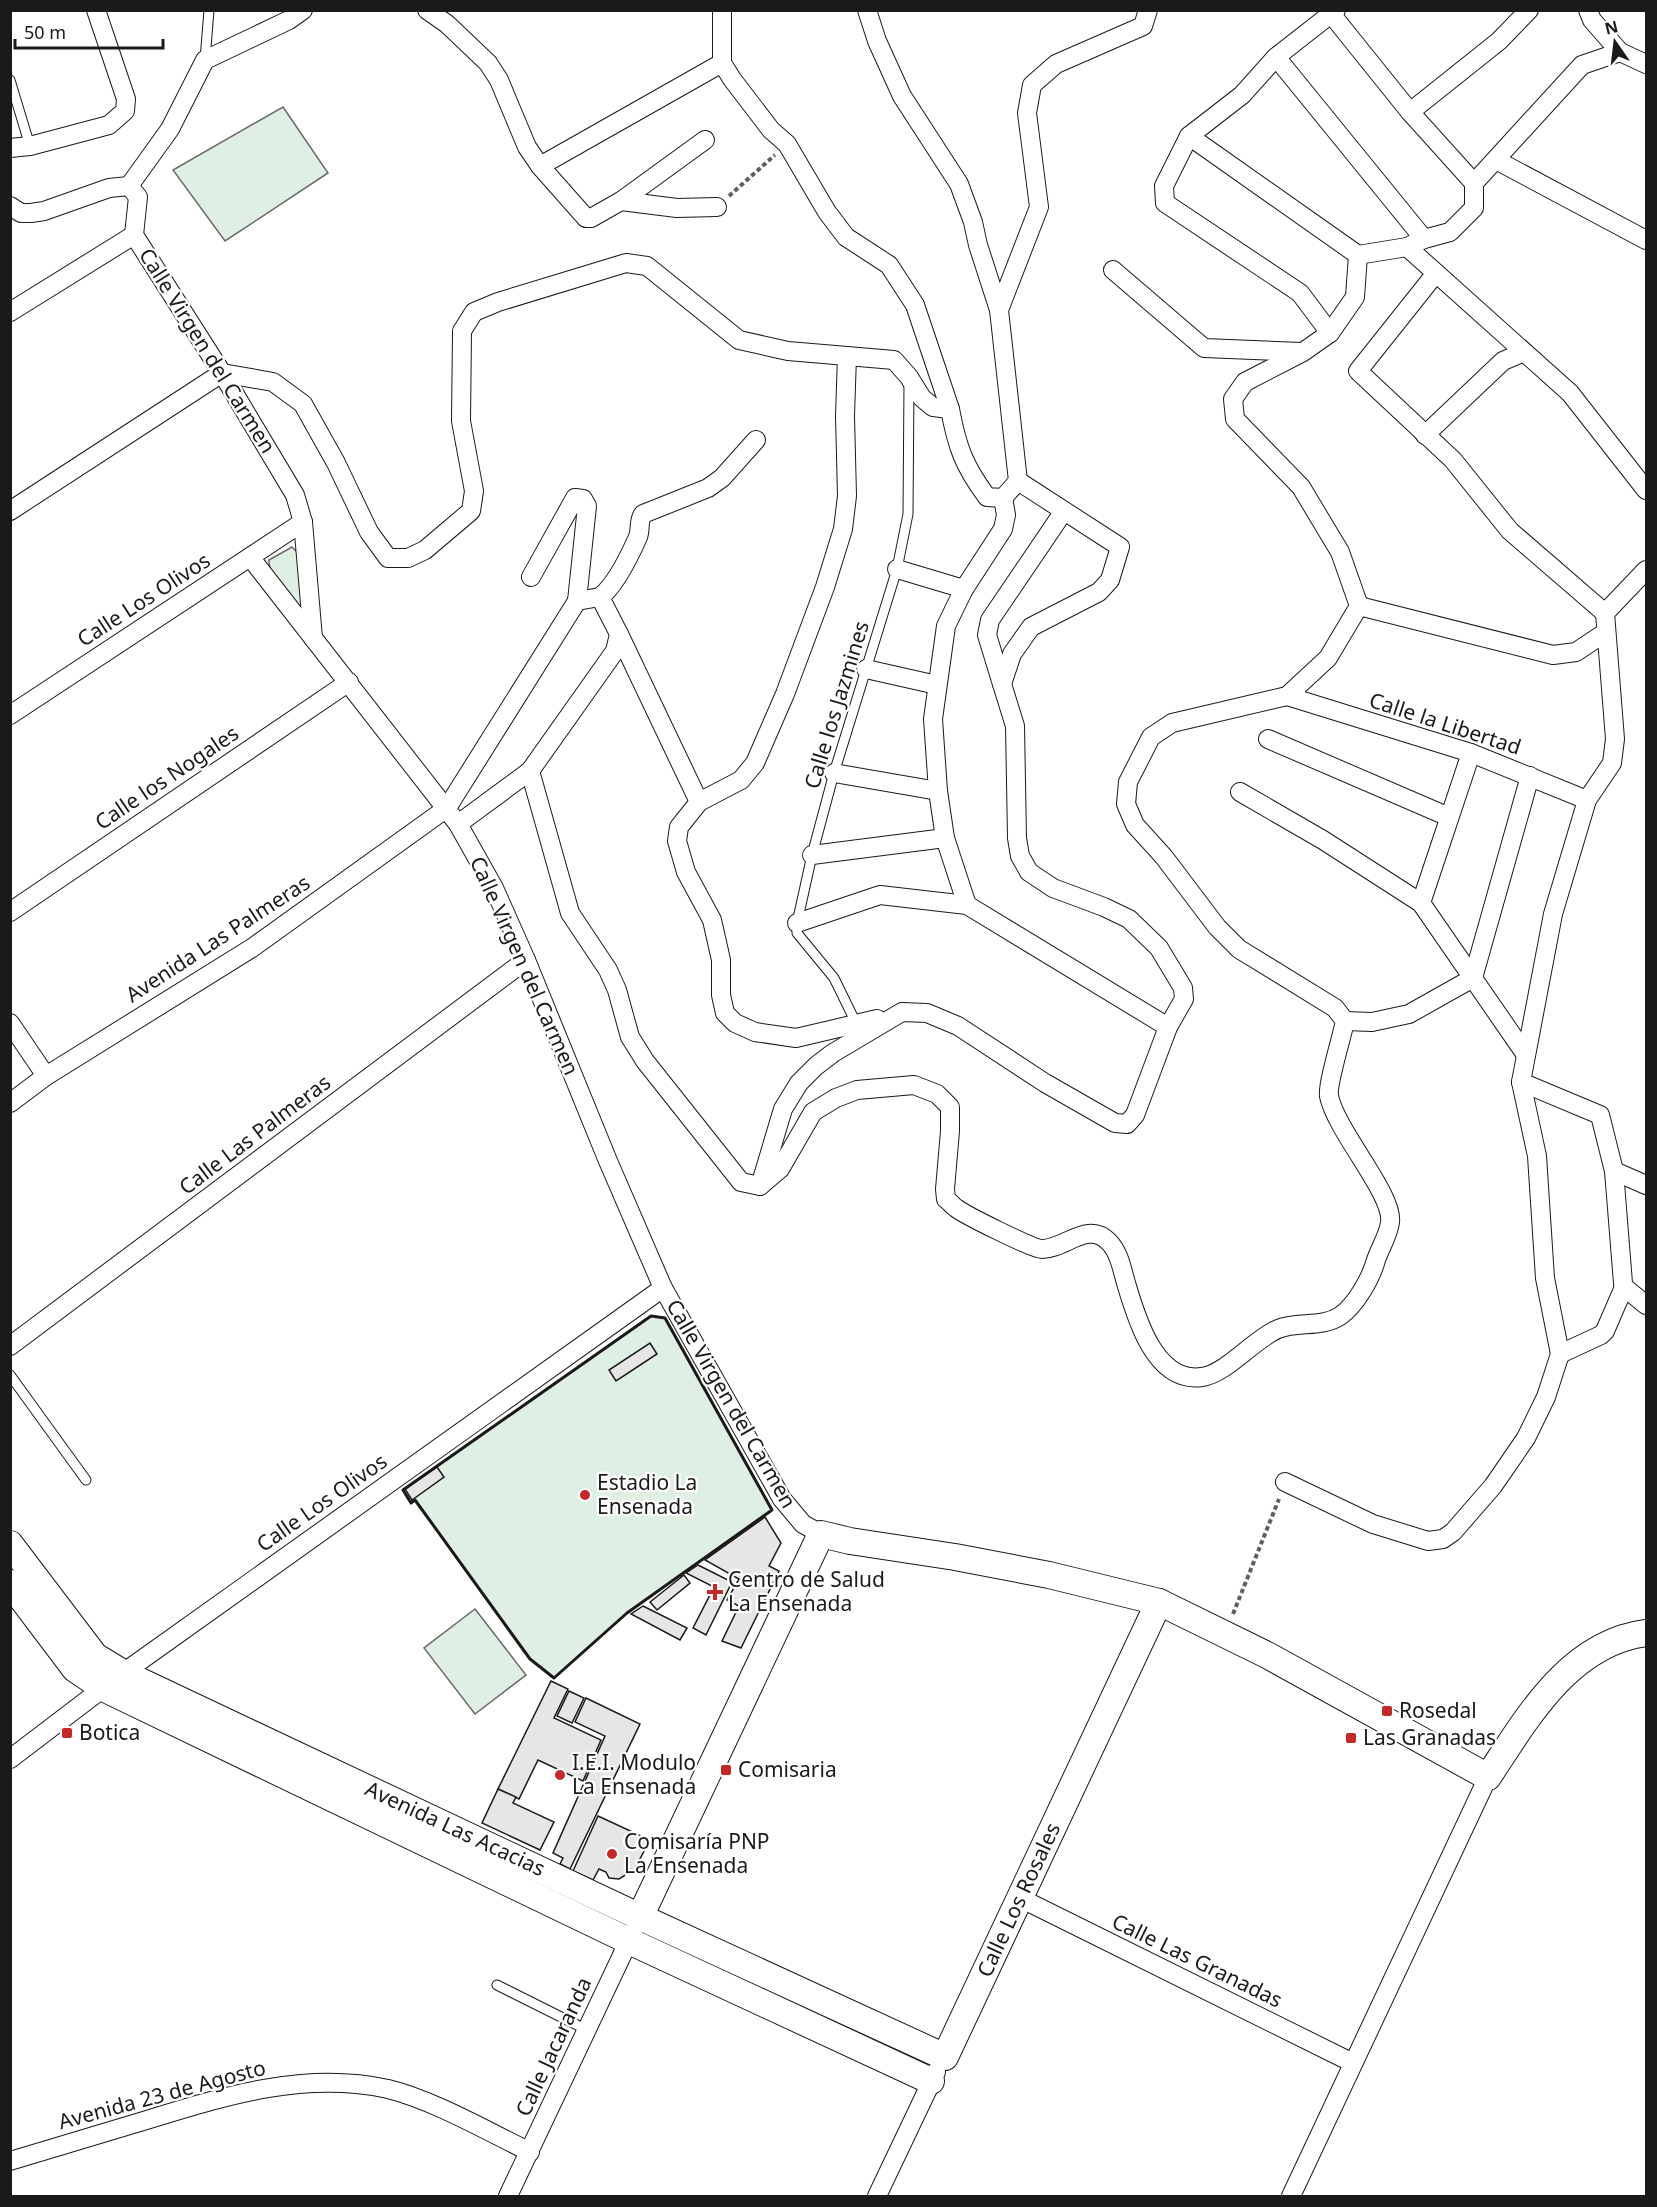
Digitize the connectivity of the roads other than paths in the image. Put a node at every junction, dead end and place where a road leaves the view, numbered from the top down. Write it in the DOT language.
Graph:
graph roads {
  1 [pos="96,10"];
  2 [pos="209,10"];
  3 [pos="303,10"];
  4 [pos="427,10"];
  5 [pos="722,10"];
  6 [pos="1148,10"];
  7 [pos="1529,10"];
  8 [pos="1588,10"];
  9 [pos="868,11"];
  10 [pos="1332,12"];
  11 [pos="1620,52"];
  12 [pos="1276,57"];
  13 [pos="205,60"];
  14 [pos="722,63"];
  15 [pos="1647,64"];
  16 [pos="10,80"];
  17 [pos="1410,112"];
  18 [pos="1189,136"];
  19 [pos="705,140"];
  20 [pos="30,146"];
  21 [pos="10,148"];
  22 [pos="1496,160"];
  23 [pos="540,166"];
  24 [pos="1474,183"];
  25 [pos="129,186"];
  26 [pos="621,201"];
  27 [pos="10,206"];
  28 [pos="717,207"];
  29 [pos="134,235"];
  30 [pos="1424,239"];
  31 [pos="1647,240"];
  32 [pos="1407,247"];
  33 [pos="1358,255"];
  34 [pos="1113,270"];
  35 [pos="1436,273"];
  36 [pos="999,310"];
  37 [pos="10,312"];
  38 [pos="1330,333"];
  39 [pos="1303,352"];
  40 [pos="1524,352"];
  41 [pos="847,356"];
  42 [pos="222,373"];
  43 [pos="909,377"];
  44 [pos="950,409"];
  45 [pos="1425,435"];
  46 [pos="756,440"];
  47 [pos="1018,481"];
  48 [pos="1647,490"];
  49 [pos="1004,498"];
  50 [pos="10,511"];
  51 [pos="1064,511"];
  52 [pos="303,522"];
  53 [pos="250,557"];
  54 [pos="897,569"];
  55 [pos="1647,570"];
  56 [pos="531,577"];
  57 [pos="964,589"];
  58 [pos="600,597"];
  59 [pos="577,601"];
  60 [pos="1359,606"];
  61 [pos="1605,613"];
  62 [pos="1606,632"];
  63 [pos="619,634"];
  64 [pos="313,639"];
  65 [pos="866,669"];
  66 [pos="349,682"];
  67 [pos="1002,684"];
  68 [pos="937,685"];
  69 [pos="1287,696"];
  70 [pos="10,715"];
  71 [pos="1268,739"];
  72 [pos="1471,753"];
  73 [pos="530,771"];
  74 [pos="834,773"];
  75 [pos="1530,776"];
  76 [pos="938,791"];
  77 [pos="1240,792"];
  78 [pos="1587,800"];
  79 [pos="699,802"];
  80 [pos="447,808"];
  81 [pos="1449,817"];
  82 [pos="458,824"];
  83 [pos="945,838"];
  84 [pos="812,855"];
  85 [pos="1421,903"];
  86 [pos="967,905"];
  87 [pos="10,912"];
  88 [pos="797,922"];
  89 [pos="526,960"];
  90 [pos="1473,978"];
  91 [pos="902,1012"];
  92 [pos="1345,1022"];
  93 [pos="10,1023"];
  94 [pos="857,1025"];
  95 [pos="1168,1027"];
  96 [pos="1526,1055"];
  97 [pos="46,1076"];
  98 [pos="1521,1082"];
  99 [pos="10,1103"];
  100 [pos="1614,1171"];
  101 [pos="1647,1185"];
  102 [pos="760,1186"];
  103 [pos="1624,1287"];
  104 [pos="663,1288"];
  105 [pos="1647,1305"];
  106 [pos="10,1346"];
  107 [pos="1560,1354"];
  108 [pos="10,1375"];
  109 [pos="86,1480"];
  110 [pos="1286,1482"];
  111 [pos="821,1534"];
  112 [pos="10,1544"];
  113 [pos="10,1583"];
  114 [pos="1159,1602"];
  115 [pos="1647,1633"];
  116 [pos="123,1672"];
  117 [pos="103,1688"];
  118 [pos="10,1759"];
  119 [pos="1488,1777"];
  120 [pos="1020,1898"];
  121 [pos="640,1917"];
  122 [pos="629,1941"];
  123 [pos="497,1985"];
  124 [pos="587,2031"];
  125 [pos="945,2058"];
  126 [pos="1353,2063"];
  127 [pos="931,2081"];
  128 [pos="530,2152"];
  129 [pos="10,2161"];
  130 [pos="508,2196"];
  131 [pos="877,2196"];
  132 [pos="1291,2196"];
  1 -- 20 [label="street"];
  2 -- 13 [label="lane"];
  3 -- 13 [label="street"];
  4 -- 23 [label="street"];
  5 -- 14 [label="street"];
  6 -- 36 [label="street"];
  7 -- 17 [label="street"];
  8 -- 11 [label="street"];
  9 -- 36 [label="street"];
  10 -- 12 [label="street"];
  10 -- 17 [label="street"];
  11 -- 15 [label="street"];
  11 -- 22 [label="street"];
  12 -- 18 [label="street"];
  12 -- 30 [label="street"];
  13 -- 25 [label="street"];
  14 -- 23 [label="street"];
  14 -- 44 [label="street"];
  16 -- 20 [label="lane"];
  17 -- 24 [label="street"];
  18 -- 33 [label="street"];
  18 -- 38 [label="street"];
  19 -- 26 [label="street"];
  20 -- 21 [label="street"];
  22 -- 24 [label="street"];
  22 -- 31 [label="street"];
  23 -- 26 [label="street"];
  24 -- 30 [label="street"];
  25 -- 27 [label="street"];
  25 -- 29 [label="street, Calle Virgen del Carmen"];
  26 -- 28 [label="street"];
  29 -- 37 [label="street"];
  29 -- 42 [label="street, Calle Virgen del Carmen"];
  30 -- 32 [label="street"];
  32 -- 33 [label="street"];
  32 -- 35 [label="street"];
  33 -- 38 [label="street"];
  34 -- 39 [label="street"];
  35 -- 40 [label="street"];
  35 -- 45 [label="street"];
  36 -- 47 [label="street"];
  38 -- 39 [label="street"];
  39 -- 60 [label="street"];
  40 -- 45 [label="street"];
  40 -- 48 [label="street"];
  41 -- 42 [label="street"];
  41 -- 43 [label="street"];
  41 -- 79 [label="street"];
  42 -- 50 [label="street"];
  42 -- 52 [label="street, Calle Virgen del Carmen"];
  43 -- 44 [label="street"];
  43 -- 54 [label="lane, Calle los Jazmines"];
  44 -- 49 [label="street"];
  45 -- 61 [label="street"];
  46 -- 58 [label="street"];
  47 -- 49 [label="street"];
  47 -- 51 [label="street"];
  49 -- 57 [label="street"];
  51 -- 67 [label="street"];
  51 -- 67 [label="street"];
  52 -- 53 [label="street, Calle Los Olivos"];
  52 -- 64 [label="street, Calle Virgen del Carmen"];
  53 -- 64 [label="street, Calle Virgen del Carmen"];
  53 -- 70 [label="street, Calle Los Olivos"];
  54 -- 57 [label="street"];
  54 -- 65 [label="lane, Calle los Jazmines"];
  55 -- 61 [label="street"];
  56 -- 59 [label="street"];
  57 -- 68 [label="street"];
  58 -- 59 [label="street"];
  58 -- 63 [label="street"];
  59 -- 80 [label="street"];
  60 -- 62 [label="street"];
  60 -- 69 [label="street"];
  61 -- 62 [label="street"];
  62 -- 78 [label="street"];
  63 -- 73 [label="street"];
  63 -- 79 [label="street"];
  64 -- 66 [label="street, Calle Virgen del Carmen"];
  65 -- 68 [label="street"];
  65 -- 74 [label="lane, Calle los Jazmines"];
  66 -- 80 [label="street, Calle Virgen del Carmen"];
  66 -- 87 [label="street, Calle los Nogales"];
  67 -- 95 [label="street"];
  68 -- 76 [label="street"];
  69 -- 72 [label="street, Calle la Libertad"];
  69 -- 92 [label="street"];
  71 -- 81 [label="street"];
  72 -- 75 [label="street, Calle la Libertad"];
  72 -- 81 [label="street"];
  73 -- 82 [label="street"];
  73 -- 102 [label="street"];
  74 -- 76 [label="street"];
  74 -- 84 [label="lane, Calle los Jazmines"];
  75 -- 78 [label="street, Calle la Libertad"];
  75 -- 90 [label="street"];
  76 -- 83 [label="street"];
  77 -- 85 [label="street"];
  78 -- 96 [label="street"];
  79 -- 94 [label="street"];
  80 -- 82 [label="street, Calle Virgen del Carmen"];
  80 -- 97 [label="street, Avenida Las Palmeras"];
  81 -- 85 [label="street"];
  82 -- 89 [label="street, Calle Virgen del Carmen"];
  83 -- 84 [label="street"];
  83 -- 86 [label="street"];
  84 -- 88 [label="lane, Calle los Jazmines"];
  85 -- 90 [label="street"];
  86 -- 88 [label="street"];
  86 -- 95 [label="street"];
  88 -- 94 [label="lane"];
  89 -- 104 [label="street, Calle Virgen del Carmen"];
  89 -- 106 [label="street, Calle Las Palmeras"];
  90 -- 92 [label="street"];
  90 -- 96 [label="street"];
  91 -- 94 [label="street"];
  91 -- 95 [label="street"];
  91 -- 102 [label="street"];
  92 -- 102 [label="street"];
  93 -- 97 [label="street"];
  96 -- 98 [label="street"];
  97 -- 99 [label="street, Avenida Las Palmeras"];
  98 -- 100 [label="street"];
  98 -- 107 [label="street"];
  100 -- 101 [label="street"];
  100 -- 103 [label="street"];
  103 -- 105 [label="street"];
  103 -- 107 [label="street"];
  104 -- 111 [label="street, Calle Virgen del Carmen"];
  104 -- 116 [label="street, Calle Los Olivos"];
  107 -- 110 [label="street"];
  108 -- 109 [label="lane"];
  111 -- 114 [label="street, Calle Virgen del Carmen"];
  111 -- 121 [label="street"];
  112 -- 116 [label="street, Avenida Las Acacias"];
  113 -- 117 [label="street, Avenida Las Acacias"];
  114 -- 119 [label="street, Calle Virgen del Carmen"];
  114 -- 120 [label="street, Calle Los Rosales"];
  115 -- 119 [label="street"];
  116 -- 117 [label="street, Calle Los Olivos"];
  116 -- 121 [label="street, Avenida Las Acacias"];
  117 -- 118 [label="street, Calle Los Olivos"];
  117 -- 122 [label="street, Avenida Las Acacias"];
  119 -- 126 [label="street"];
  120 -- 125 [label="street, Calle Los Rosales"];
  120 -- 126 [label="street, Calle Las Granadas"];
  121 -- 122 [label="street, Calle Jacaranda"];
  121 -- 125 [label="street, Avenida Las Acacias"];
  122 -- 124 [label="street, Calle Jacaranda"];
  122 -- 127 [label="street, Avenida Las Acacias"];
  123 -- 124 [label="lane"];
  124 -- 128 [label="street, Calle Jacaranda"];
  125 -- 127 [label="street, Calle Los Rosales"];
  126 -- 132 [label="street"];
  127 -- 131 [label="street, Calle Los Rosales"];
  128 -- 129 [label="street, Avenida 23 de Agosto"];
  128 -- 130 [label="street, Calle Jacaranda"];
}
